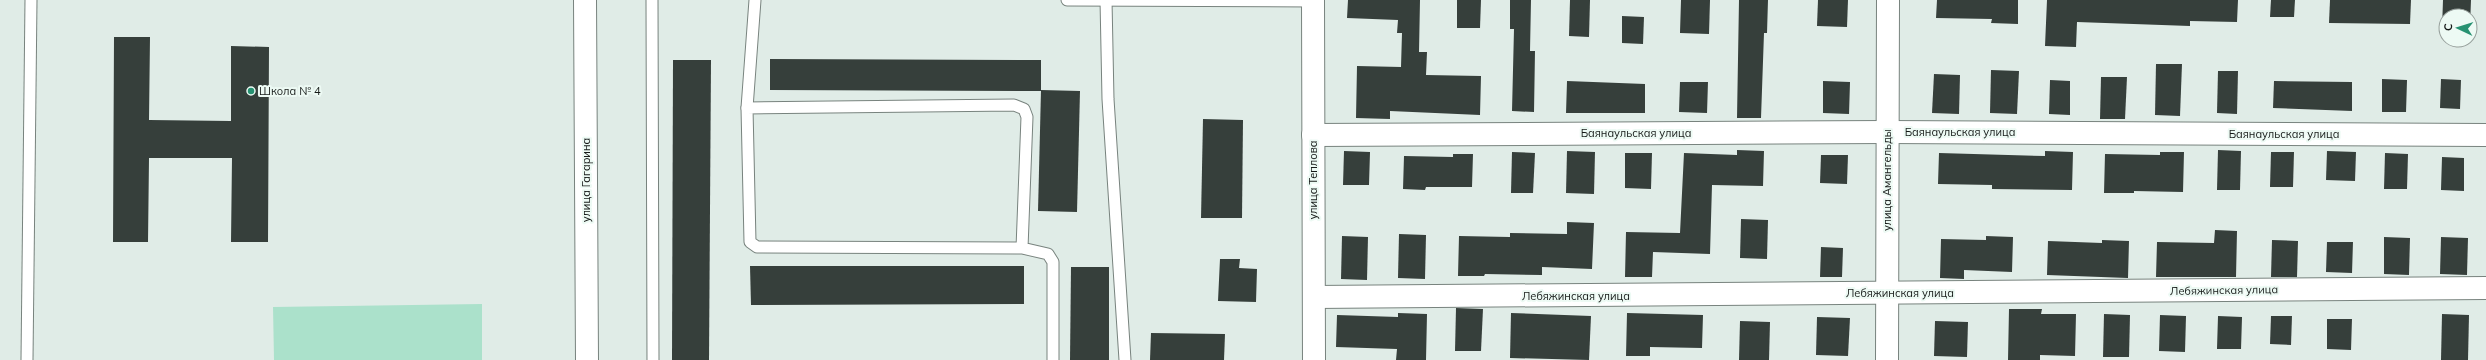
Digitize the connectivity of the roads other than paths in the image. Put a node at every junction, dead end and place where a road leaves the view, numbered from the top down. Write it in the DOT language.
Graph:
graph roads {
  1 [pos="31,0"];
  2 [pos="585,0"];
  3 [pos="652,0"];
  4 [pos="755,0"];
  5 [pos="1068,0"];
  6 [pos="1106,0"];
  7 [pos="1173,0"];
  8 [pos="1313,0"];
  9 [pos="1888,0"];
  10 [pos="747,108"];
  11 [pos="1887,132"];
  12 [pos="1313,135"];
  13 [pos="2486,135"];
  14 [pos="1022,248"];
  15 [pos="2486,288"];
  16 [pos="1887,294"];
  17 [pos="1314,297"];
  18 [pos="27,360"];
  19 [pos="587,360"];
  20 [pos="653,360"];
  21 [pos="1053,360"];
  22 [pos="1125,360"];
  23 [pos="1314,360"];
  24 [pos="1887,360"];
  1 -- 18 [label="lane"];
  2 -- 19 [label="street, улица Гагарина"];
  3 -- 20 [label="lane"];
  4 -- 10 [label="lane"];
  5 -- 6 [label="lane"];
  6 -- 7 [label="lane"];
  6 -- 22 [label="lane"];
  7 -- 8 [label="lane"];
  8 -- 12 [label="street, улица Теплова"];
  9 -- 11 [label="street, улица Амангельды"];
  10 -- 14 [label="lane"];
  10 -- 14 [label="lane"];
  11 -- 12 [label="street, Баянаульская улица"];
  11 -- 13 [label="street, Баянаульская улица"];
  11 -- 16 [label="street, улица Амангельды"];
  12 -- 17 [label="street, улица Теплова"];
  14 -- 21 [label="lane"];
  15 -- 16 [label="street, Лебяжинская улица"];
  16 -- 17 [label="street, Лебяжинская улица"];
  16 -- 24 [label="street, улица Амангельды"];
  17 -- 23 [label="street, улица Теплова"];
}
